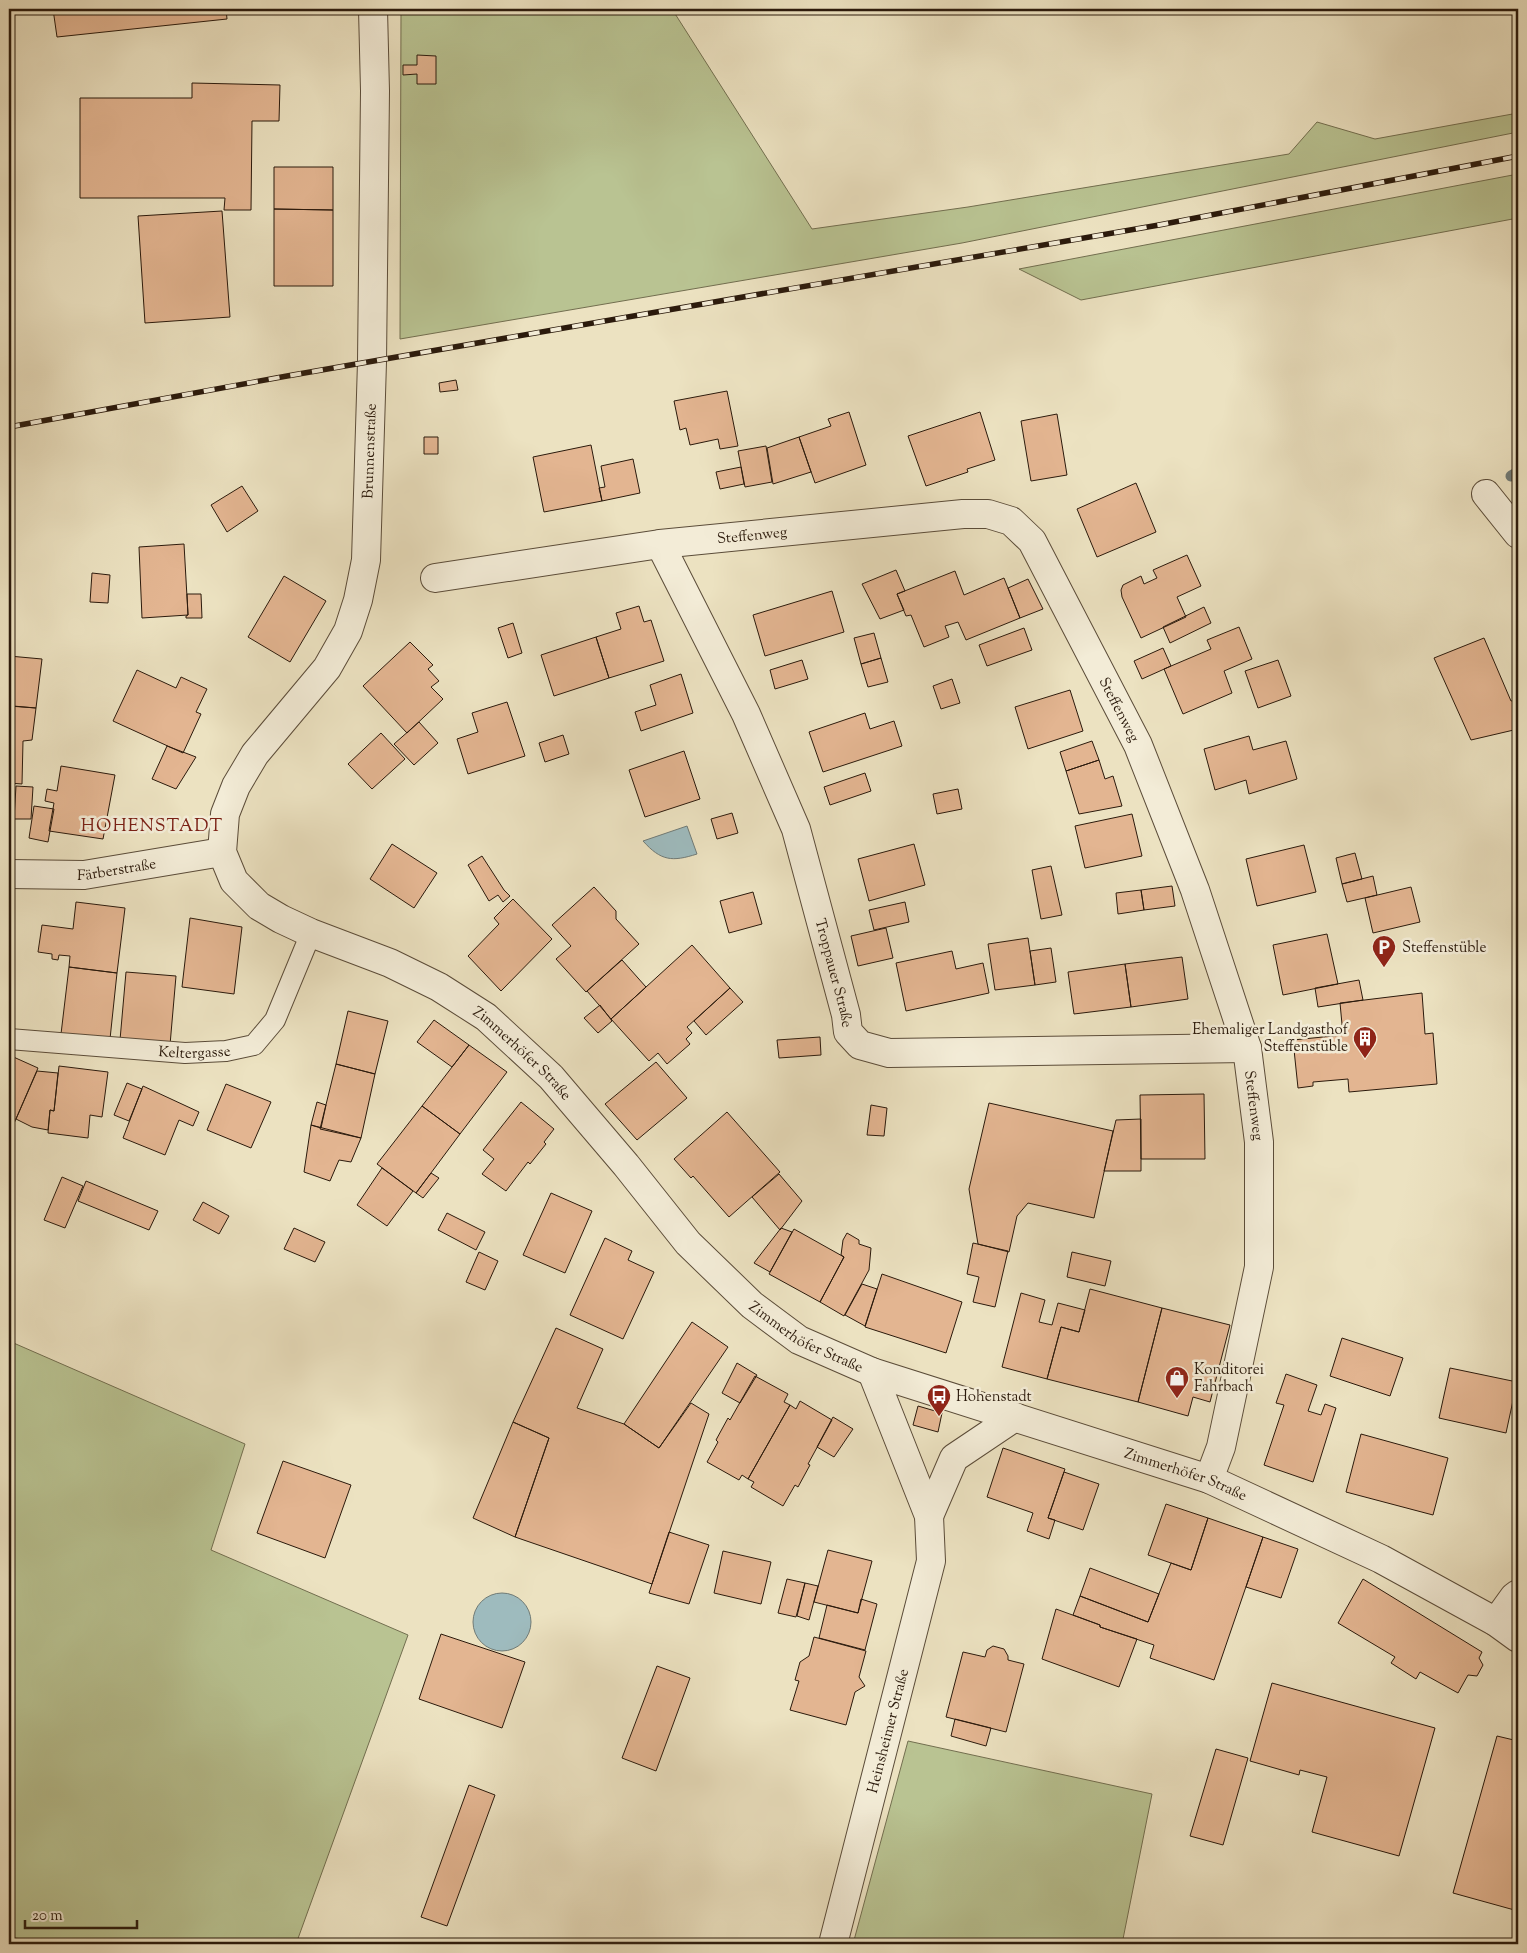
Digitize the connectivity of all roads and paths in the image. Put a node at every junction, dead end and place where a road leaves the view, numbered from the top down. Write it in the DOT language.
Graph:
graph roads {
  1 [pos="373,9"];
  2 [pos="1486,494"];
  3 [pos="1518,534"];
  4 [pos="660,544"];
  5 [pos="435,578"];
  6 [pos="222,852"];
  7 [pos="9,874"];
  8 [pos="311,932"];
  9 [pos="9,1039"];
  10 [pos="1246,1048"];
  11 [pos="872,1372"];
  12 [pos="1015,1417"];
  13 [pos="1210,1480"];
  14 [pos="929,1516"];
  15 [pos="1518,1594"];
  16 [pos="1496,1622"];
  17 [pos="1518,1638"];
  18 [pos="833,1944"];
  1 -- 6 [label="street, Brunnenstraße"];
  2 -- 3 [label="street"];
  4 -- 5 [label="street, Steffenweg"];
  4 -- 10 [label="street, Troppauer Straße"];
  4 -- 10 [label="street, Steffenweg"];
  6 -- 7 [label="street, Färberstraße"];
  6 -- 8 [label="street, Zimmerhöfer Straße"];
  8 -- 9 [label="lane, Keltergasse"];
  8 -- 11 [label="street, Zimmerhöfer Straße"];
  10 -- 13 [label="street, Steffenweg"];
  11 -- 12 [label="street, Zimmerhöfer Straße"];
  11 -- 14 [label="street, Heinsheimer Straße"];
  12 -- 13 [label="street, Zimmerhöfer Straße"];
  12 -- 14 [label="street, Heinsheimer Straße"];
  13 -- 16 [label="street, Zimmerhöfer Straße"];
  14 -- 18 [label="street, Heinsheimer Straße"];
  15 -- 16 [label="street"];
  16 -- 17 [label="street, Zimmerhöfer Straße"];
}
